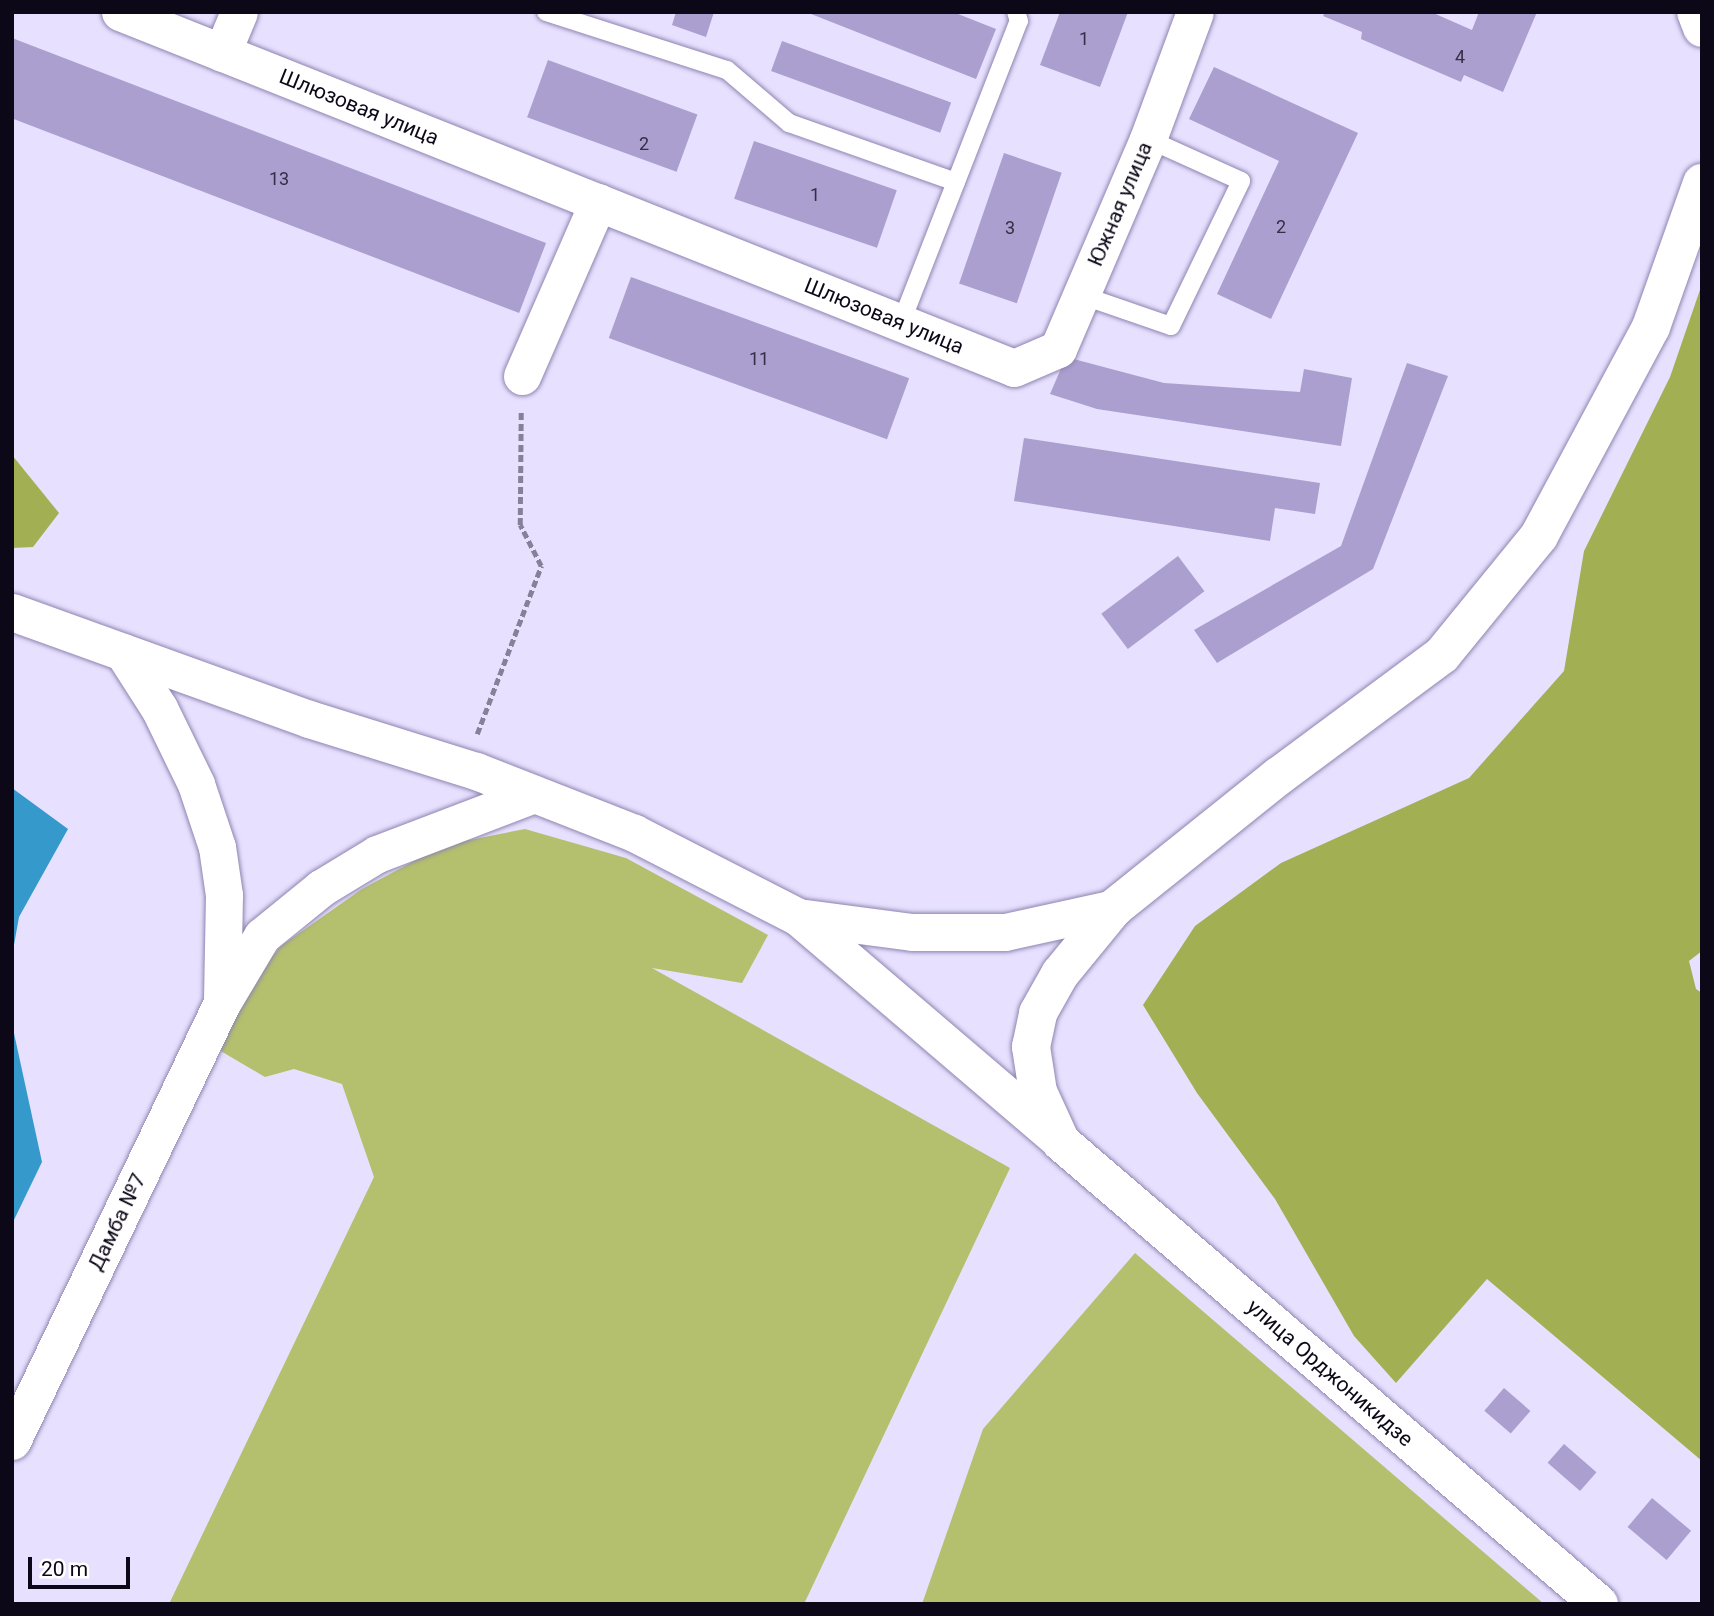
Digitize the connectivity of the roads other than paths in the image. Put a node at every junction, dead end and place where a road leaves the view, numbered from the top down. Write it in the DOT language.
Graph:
graph roads {
  1 [pos="120,12"];
  2 [pos="239,12"];
  3 [pos="546,12"];
  4 [pos="1016,12"];
  5 [pos="1195,12"];
  6 [pos="1696,12"];
  7 [pos="1702,28"];
  8 [pos="222,53"];
  9 [pos="1148,139"];
  10 [pos="956,181"];
  11 [pos="1702,183"];
  12 [pos="598,202"];
  13 [pos="1081,295"];
  14 [pos="901,323"];
  15 [pos="1014,368"];
  16 [pos="522,376"];
  17 [pos="12,612"];
  18 [pos="123,652"];
  19 [pos="534,794"];
  20 [pos="1114,908"];
  21 [pos="798,918"];
  22 [pos="222,1003"];
  23 [pos="1061,1142"];
  24 [pos="12,1441"];
  25 [pos="1599,1604"];
  1 -- 8 [label="street, Шлюзовая улица"];
  2 -- 8 [label="street"];
  3 -- 10 [label="lane"];
  4 -- 10 [label="lane"];
  5 -- 9 [label="street, Южная улица"];
  6 -- 7 [label="street"];
  8 -- 12 [label="street, Шлюзовая улица"];
  9 -- 13 [label="street, Южная улица"];
  9 -- 13 [label="lane"];
  10 -- 14 [label="lane"];
  11 -- 20 [label="street"];
  12 -- 14 [label="street, Шлюзовая улица"];
  12 -- 16 [label="street"];
  13 -- 15 [label="street, Южная улица"];
  14 -- 15 [label="street, Шлюзовая улица"];
  17 -- 18 [label="street"];
  18 -- 19 [label="street"];
  18 -- 22 [label="street"];
  19 -- 21 [label="street"];
  19 -- 22 [label="street, Дамба №7"];
  20 -- 21 [label="street"];
  20 -- 23 [label="street"];
  21 -- 23 [label="street"];
  22 -- 24 [label="street, Дамба №7"];
  23 -- 25 [label="street, улица Орджоникидзе"];
}
